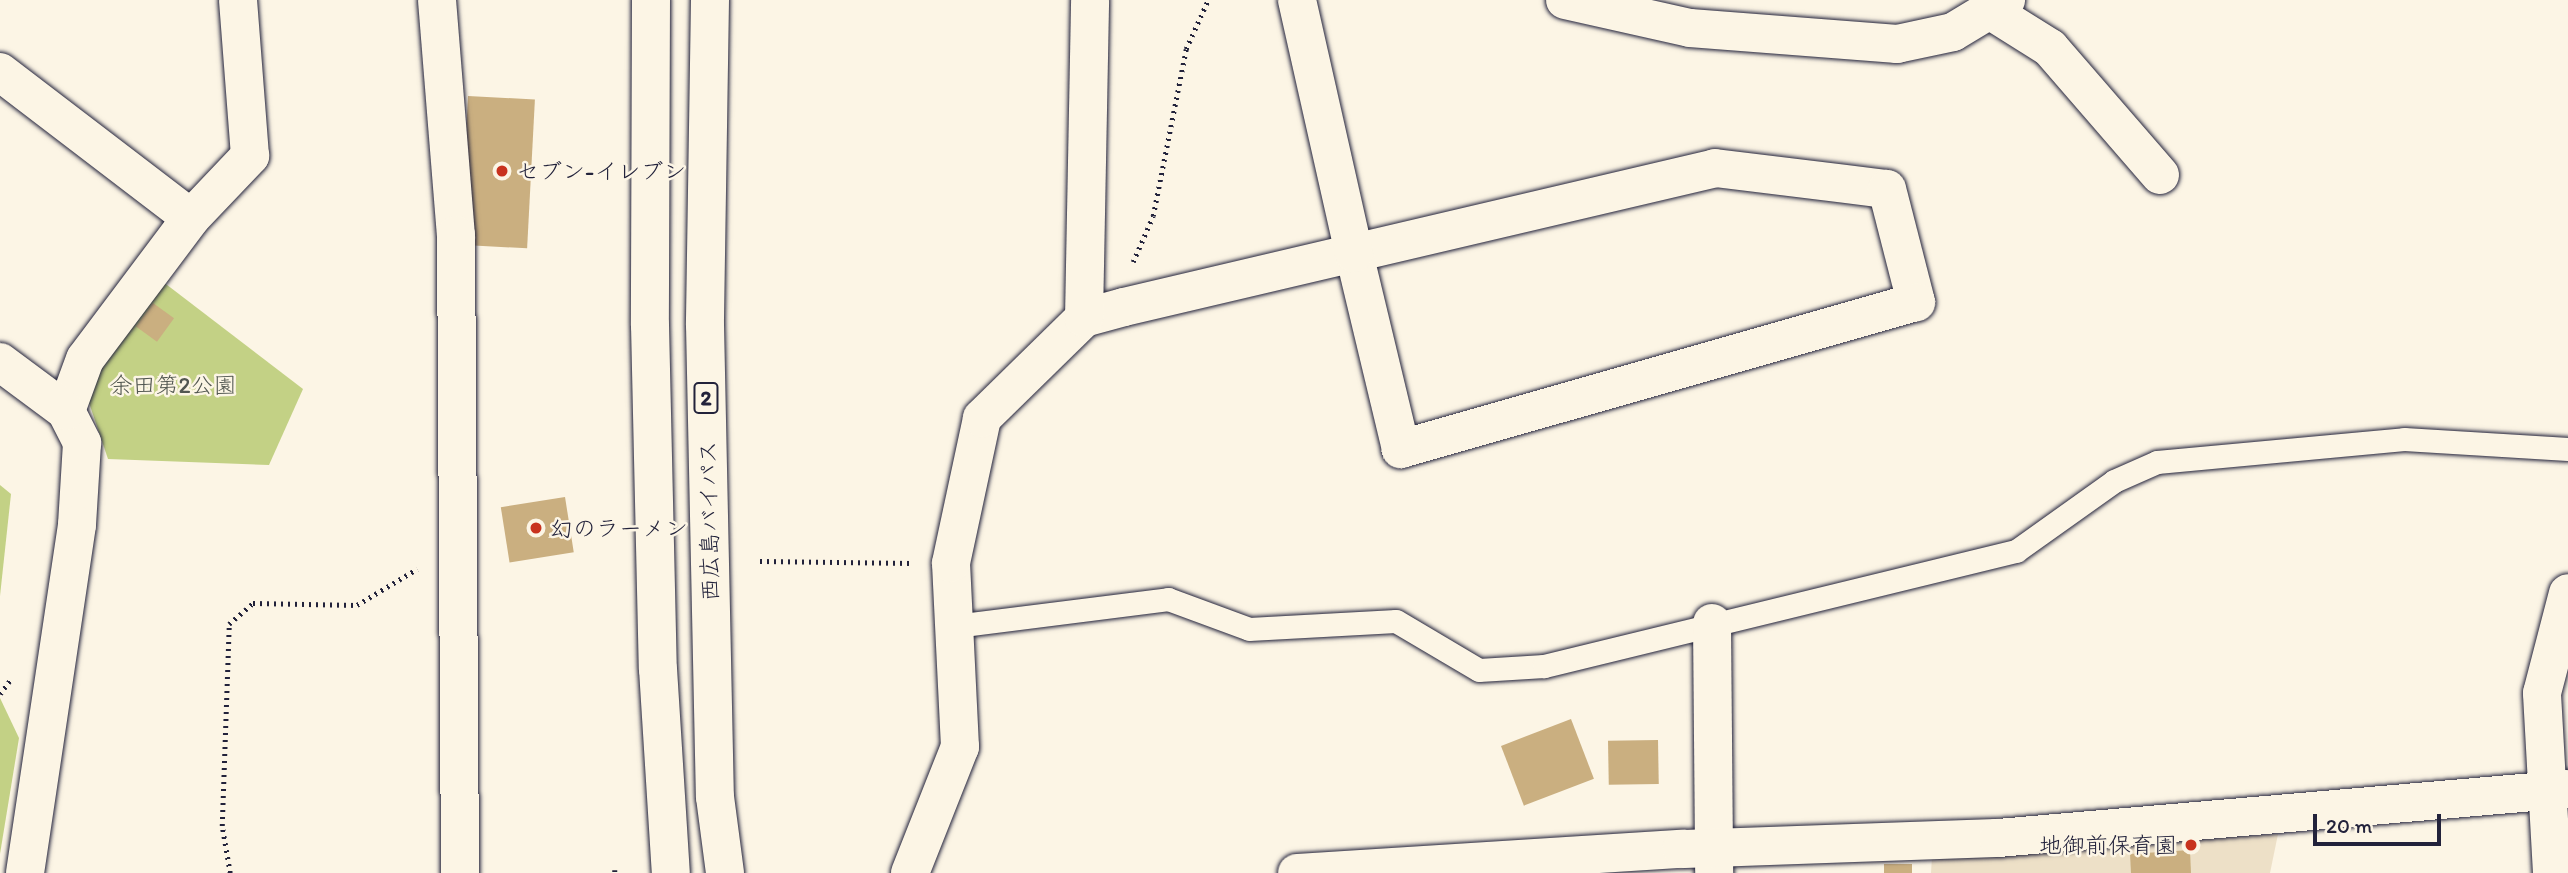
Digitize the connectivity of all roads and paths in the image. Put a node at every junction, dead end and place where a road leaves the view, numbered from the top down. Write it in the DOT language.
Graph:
graph roads {
  1 [pos="238,0"];
  2 [pos="437,0"];
  3 [pos="651,0"];
  4 [pos="709,0"];
  5 [pos="1090,0"];
  6 [pos="1209,0"];
  7 [pos="1297,0"];
  8 [pos="1565,0"];
  9 [pos="1999,5"];
  10 [pos="0,72"];
  11 [pos="2160,175"];
  12 [pos="191,218"];
  13 [pos="1354,253"];
  14 [pos="1124,272"];
  15 [pos="1084,318"];
  16 [pos="0,362"];
  17 [pos="66,411"];
  18 [pos="2568,449"];
  19 [pos="457,550"];
  20 [pos="760,561"];
  21 [pos="951,564"];
  22 [pos="2568,593"];
  23 [pos="1712,623"];
  24 [pos="955,626"];
  25 [pos="658,669"];
  26 [pos="2558,790"];
  27 [pos="715,797"];
  28 [pos="1714,860"];
  29 [pos="25,873"];
  30 [pos="230,873"];
  31 [pos="460,873"];
  32 [pos="655,873"];
  33 [pos="671,873"];
  34 [pos="725,873"];
  35 [pos="737,873"];
  36 [pos="910,873"];
  37 [pos="1297,873"];
  38 [pos="2552,873"];
  1 -- 12 [label="main road"];
  2 -- 19 [label="main road"];
  3 -- 25 [label="main road"];
  4 -- 27 [label="main road, 西広島バイパス / 2"];
  5 -- 15 [label="main road"];
  6 -- 14 [label="path"];
  7 -- 13 [label="main road"];
  8 -- 9 [label="main road"];
  9 -- 11 [label="main road"];
  10 -- 12 [label="main road"];
  12 -- 17 [label="main road"];
  13 -- 13 [label="main road"];
  13 -- 15 [label="main road"];
  15 -- 21 [label="main road"];
  16 -- 17 [label="main road"];
  17 -- 29 [label="main road"];
  18 -- 23 [label="lane"];
  19 -- 30 [label="path"];
  19 -- 31 [label="main road"];
  20 -- 21 [label="path"];
  21 -- 24 [label="main road"];
  22 -- 26 [label="main road"];
  23 -- 24 [label="lane"];
  23 -- 28 [label="main road"];
  24 -- 36 [label="main road"];
  25 -- 32 [label="main road"];
  25 -- 33 [label="main road"];
  26 -- 28 [label="main road"];
  26 -- 38 [label="main road"];
  27 -- 34 [label="main road, 西広島バイパス / 2"];
  27 -- 35 [label="main road"];
  28 -- 37 [label="main road"];
}
